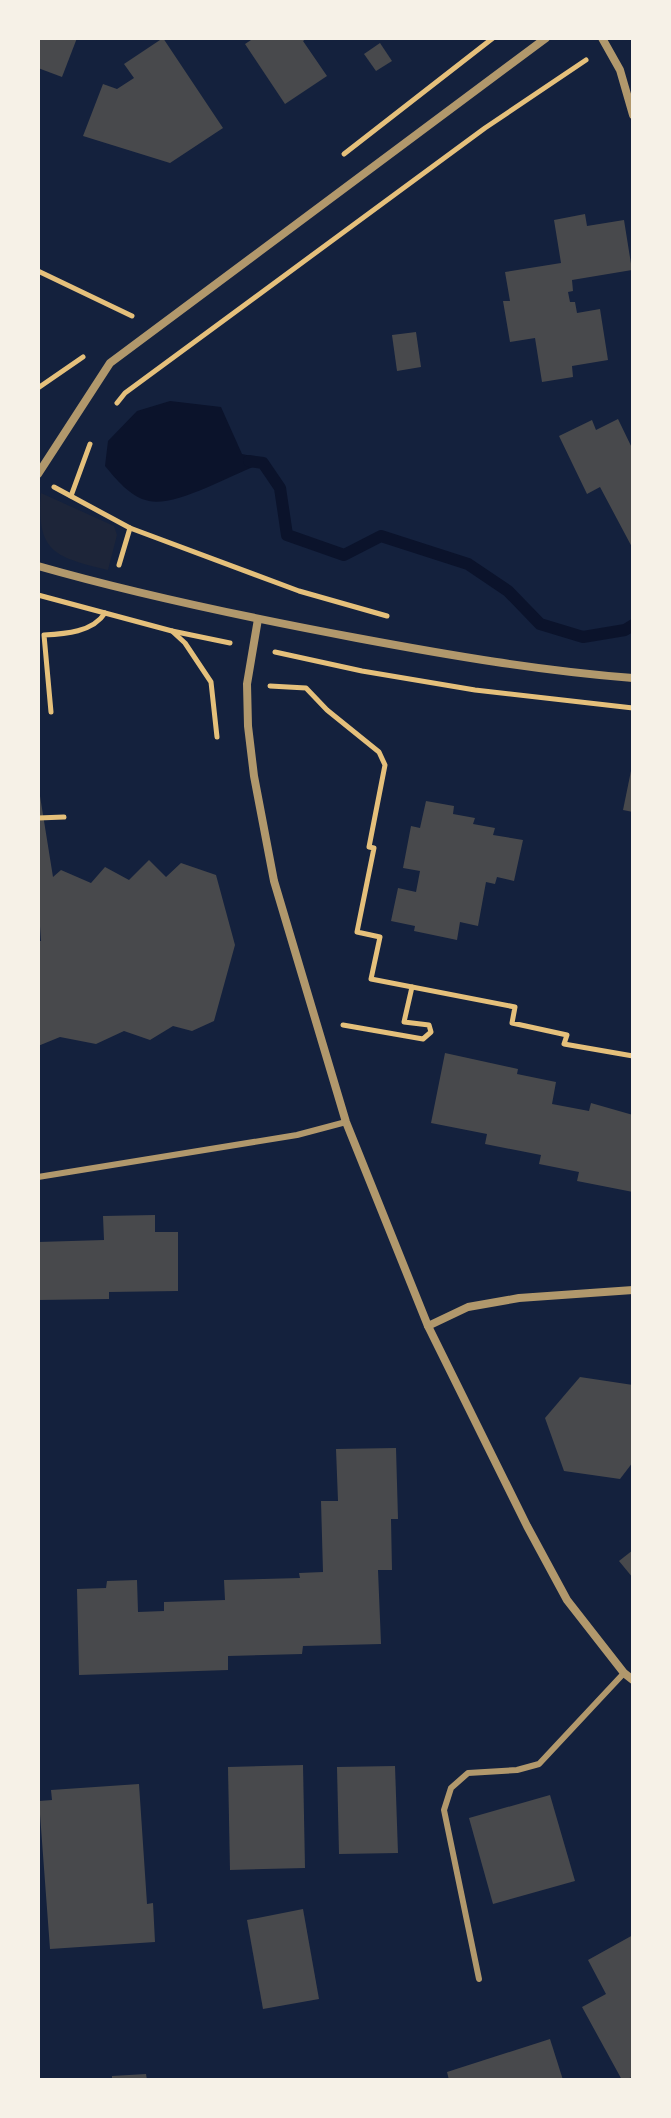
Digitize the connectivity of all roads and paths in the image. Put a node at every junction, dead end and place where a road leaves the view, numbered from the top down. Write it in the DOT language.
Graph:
graph roads {
  1 [pos="546,38"];
  2 [pos="602,38"];
  3 [pos="580,64"];
  4 [pos="633,115"];
  5 [pos="38,271"];
  6 [pos="146,336"];
  7 [pos="108,413"];
  8 [pos="94,435"];
  9 [pos="38,474"];
  10 [pos="38,566"];
  11 [pos="38,595"];
  12 [pos="105,614"];
  13 [pos="393,617"];
  14 [pos="258,619"];
  15 [pos="172,631"];
  16 [pos="253,648"];
  17 [pos="633,678"];
  18 [pos="247,684"];
  19 [pos="633,708"];
  20 [pos="51,712"];
  21 [pos="217,737"];
  22 [pos="64,817"];
  23 [pos="38,818"];
  24 [pos="412,987"];
  25 [pos="313,1020"];
  26 [pos="633,1056"];
  27 [pos="346,1122"];
  28 [pos="38,1177"];
  29 [pos="633,1290"];
  30 [pos="428,1326"];
  31 [pos="624,1673"];
  32 [pos="633,1680"];
  33 [pos="479,1979"];
  1 -- 6 [label="street"];
  2 -- 4 [label="street"];
  3 -- 7 [label="path"];
  5 -- 6 [label="path"];
  6 -- 9 [label="street"];
  8 -- 13 [label="path"];
  10 -- 14 [label="street"];
  11 -- 12 [label="path"];
  12 -- 15 [label="path"];
  12 -- 20 [label="path"];
  14 -- 16 [label="street"];
  14 -- 17 [label="street"];
  15 -- 16 [label="path"];
  15 -- 21 [label="path"];
  16 -- 18 [label="street"];
  16 -- 19 [label="path"];
  18 -- 24 [label="path"];
  18 -- 25 [label="street"];
  22 -- 23 [label="path"];
  24 -- 25 [label="path"];
  24 -- 26 [label="path"];
  25 -- 27 [label="street"];
  27 -- 28 [label="lane"];
  27 -- 30 [label="street"];
  29 -- 30 [label="street"];
  30 -- 31 [label="street"];
  31 -- 32 [label="street"];
  31 -- 33 [label="lane"];
}
